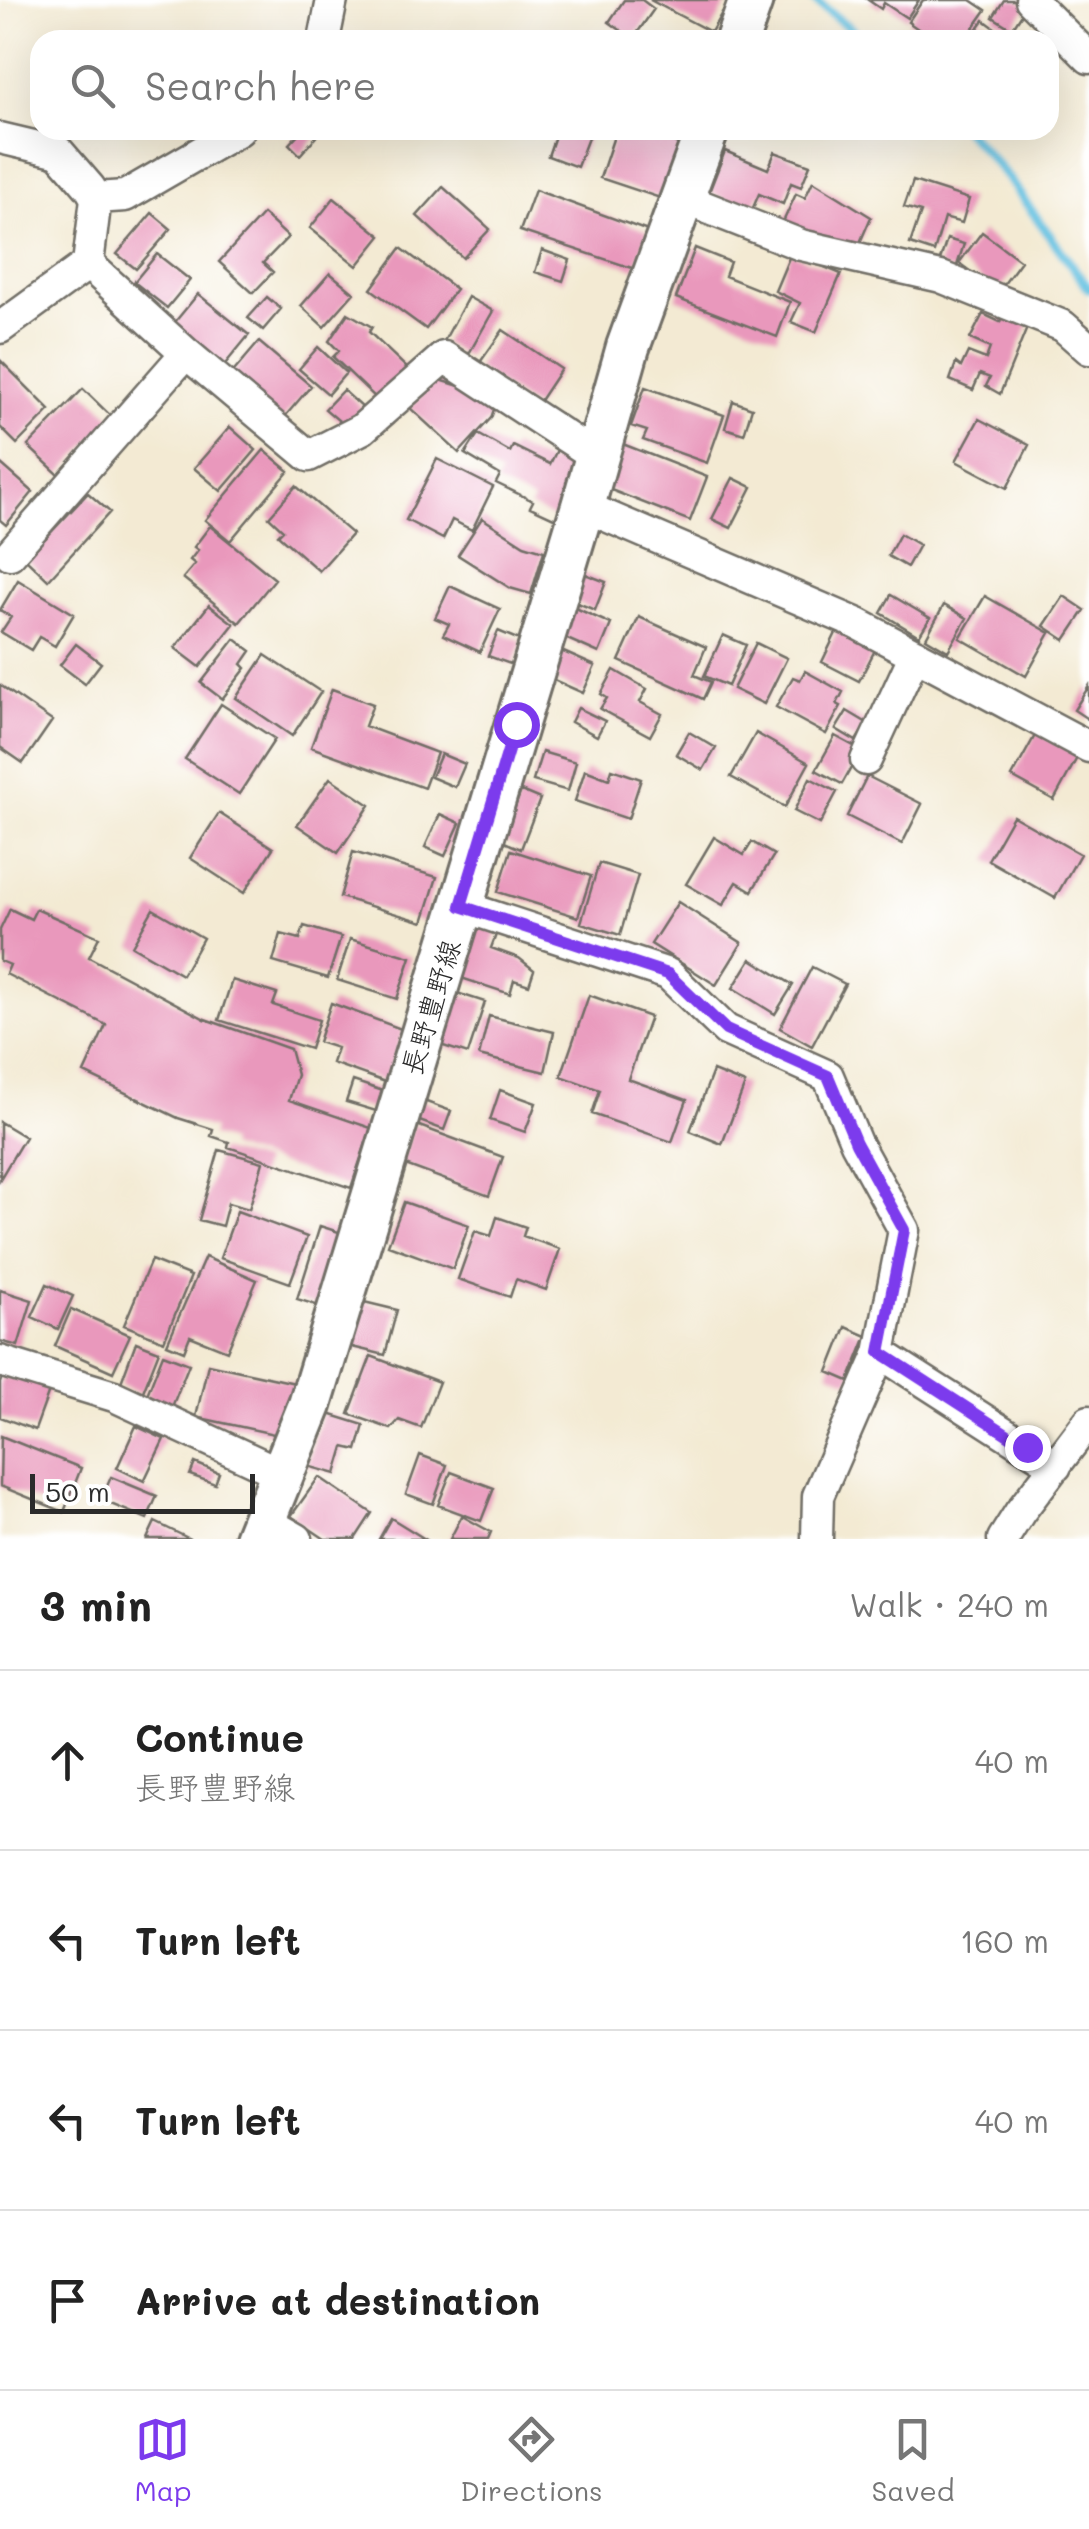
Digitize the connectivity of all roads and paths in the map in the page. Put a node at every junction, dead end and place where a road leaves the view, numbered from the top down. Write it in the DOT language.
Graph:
graph roads {
  1 [pos="332,0"];
  2 [pos="751,0"];
  3 [pos="1031,0"];
  4 [pos="326,30"];
  5 [pos="741,30"];
  6 [pos="1089,58"];
  7 [pos="0,138"];
  8 [pos="222,140"];
  9 [pos="702,140"];
  10 [pos="96,198"];
  11 [pos="682,198"];
  12 [pos="88,264"];
  13 [pos="0,328"];
  14 [pos="1089,349"];
  15 [pos="186,354"];
  16 [pos="597,457"];
  17 [pos="582,506"];
  18 [pos="3,558"];
  19 [pos="915,654"];
  20 [pos="1089,747"];
  21 [pos="866,760"];
  22 [pos="461,906"];
  23 [pos="880,1352"];
  24 [pos="0,1360"];
  25 [pos="1089,1421"];
  26 [pos="1056,1466"];
  27 [pos="282,1474"];
  28 [pos="272,1532"];
  29 [pos="816,1539"];
  30 [pos="1003,1539"];
  1 -- 4 [label="street"];
  2 -- 5 [label="main road"];
  3 -- 6 [label="street"];
  7 -- 10 [label="street"];
  8 -- 10 [label="street"];
  9 -- 11 [label="main road, 長野豊野線"];
  10 -- 12 [label="street"];
  11 -- 14 [label="street"];
  11 -- 16 [label="main road, 長野豊野線"];
  12 -- 13 [label="street"];
  12 -- 15 [label="street"];
  15 -- 16 [label="street"];
  15 -- 18 [label="street"];
  16 -- 17 [label="main road, 長野豊野線"];
  17 -- 19 [label="street"];
  17 -- 22 [label="main road, 長野豊野線"];
  19 -- 20 [label="street"];
  19 -- 21 [label="street"];
  22 -- 23 [label="street"];
  22 -- 27 [label="main road, 長野豊野線"];
  23 -- 26 [label="street"];
  23 -- 29 [label="street"];
  24 -- 27 [label="street"];
  25 -- 26 [label="street"];
  26 -- 30 [label="street"];
  27 -- 28 [label="main road, 長野豊野線"];
}
